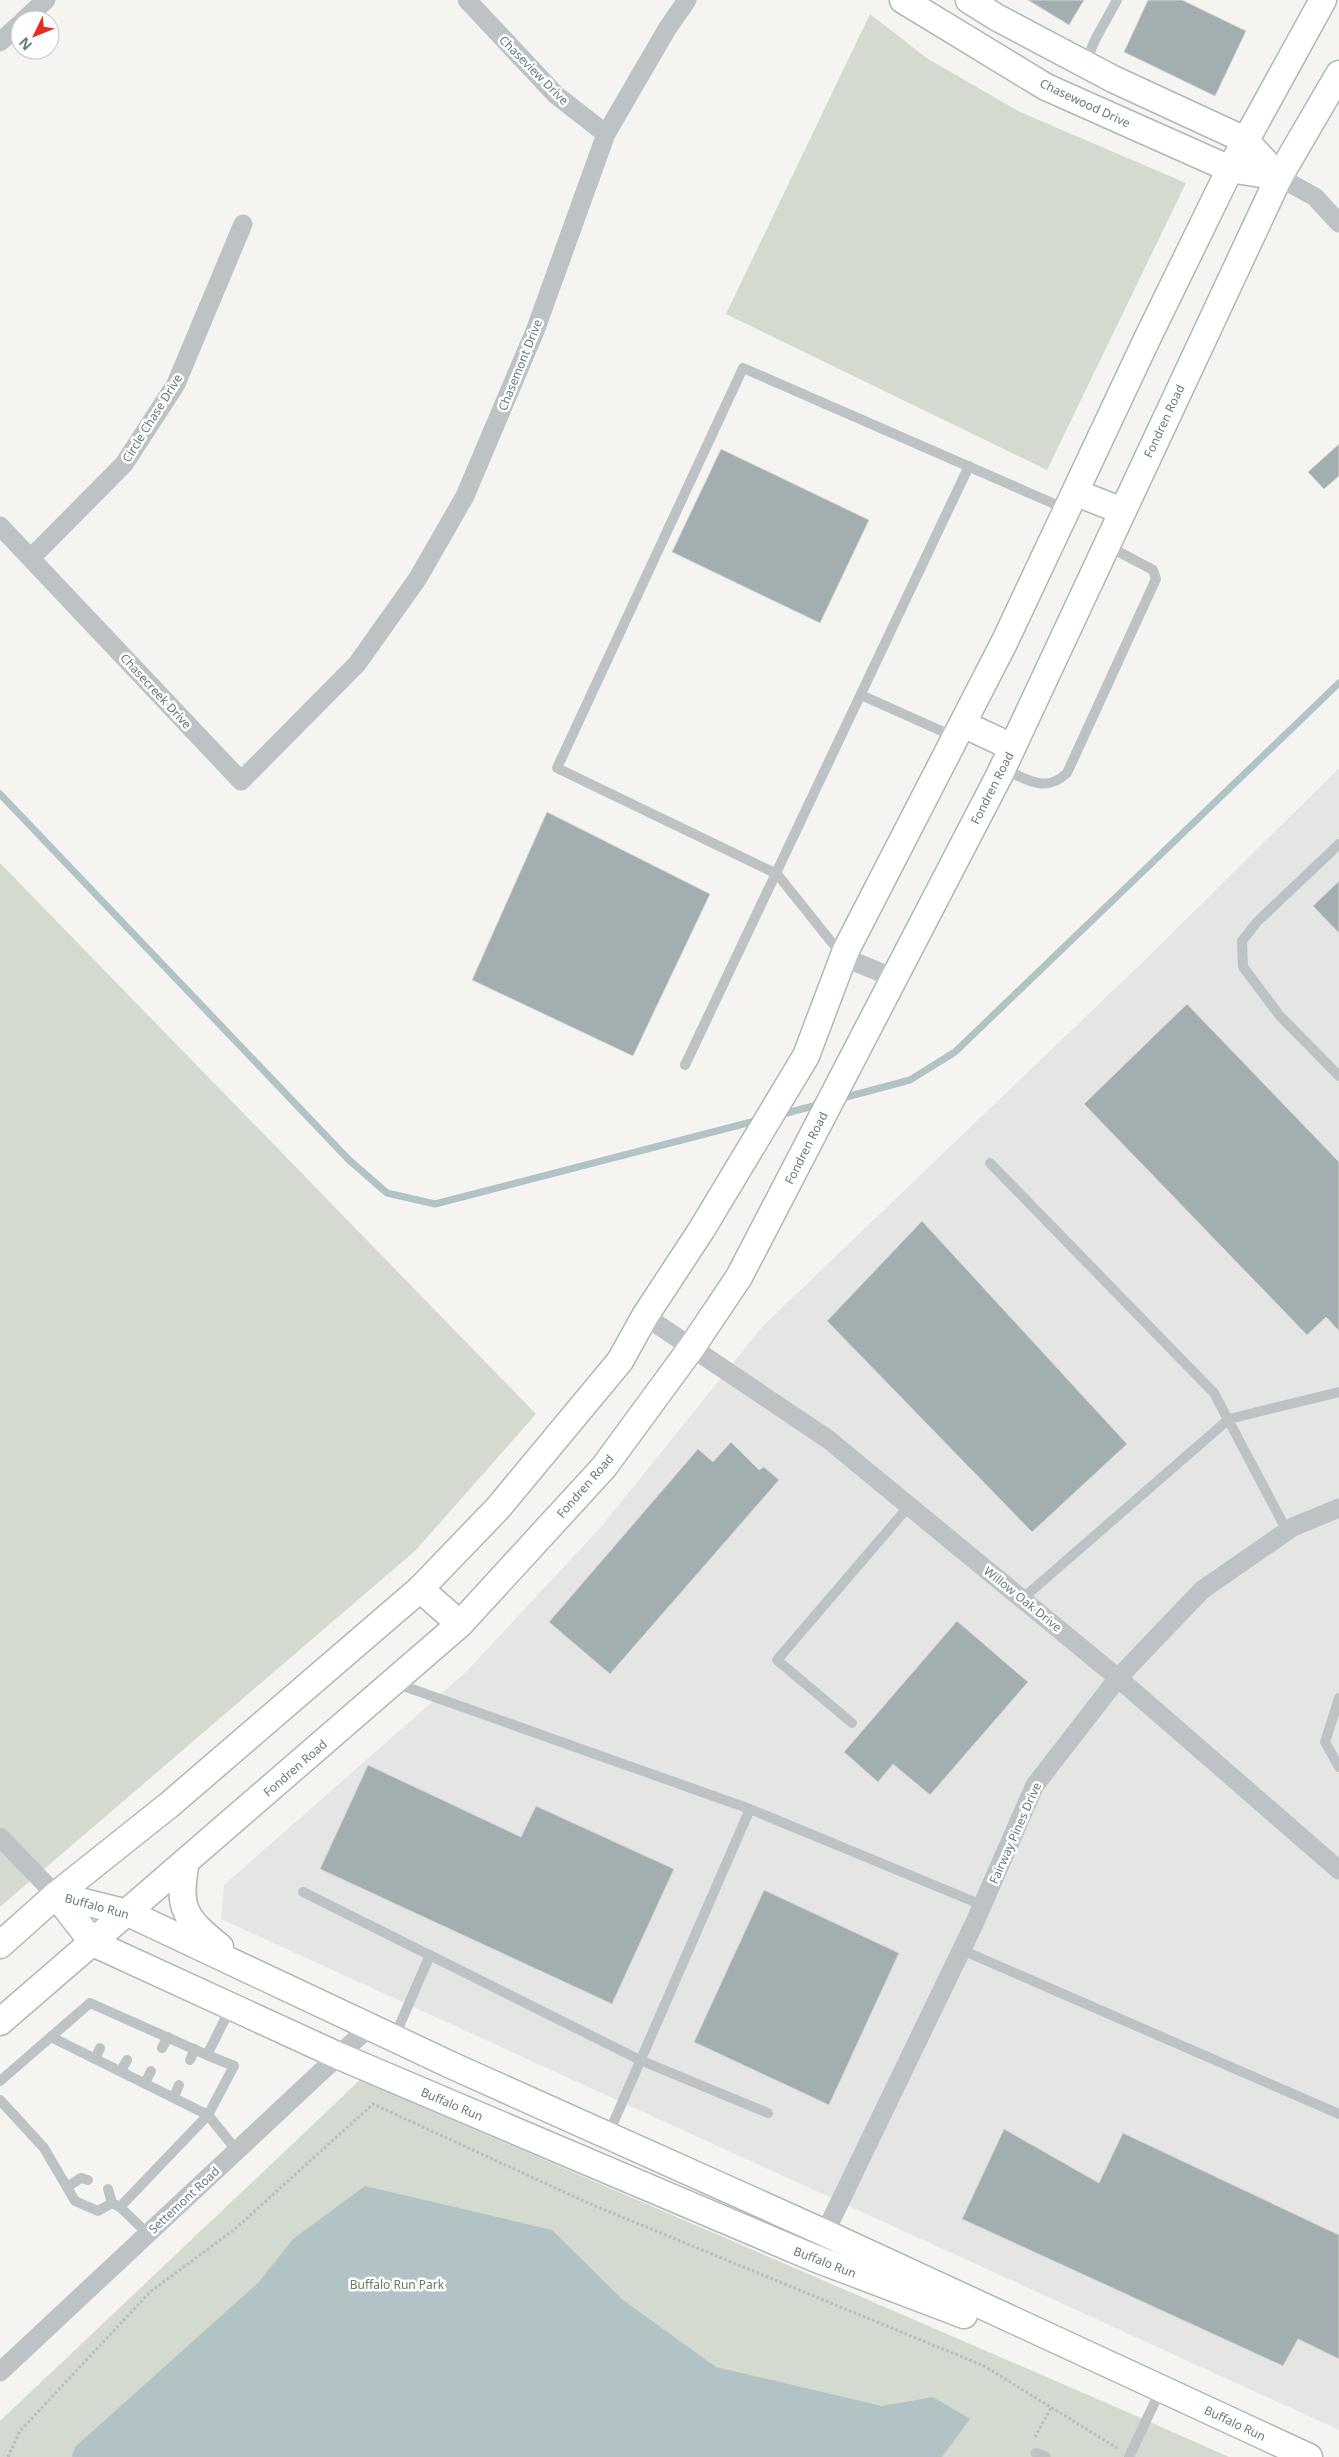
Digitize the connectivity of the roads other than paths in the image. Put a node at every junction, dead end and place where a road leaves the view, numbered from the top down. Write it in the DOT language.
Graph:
graph roads {
  1 [pos="46,0"];
  2 [pos="467,0"];
  3 [pos="687,0"];
  4 [pos="903,0"];
  5 [pos="969,0"];
  6 [pos="1117,0"];
  7 [pos="1323,0"];
  8 [pos="35,10"];
  9 [pos="996,17"];
  10 [pos="10,33"];
  11 [pos="0,42"];
  12 [pos="976,46"];
  13 [pos="1085,64"];
  14 [pos="1339,74"];
  15 [pos="606,134"];
  16 [pos="1245,140"];
  17 [pos="1230,169"];
  18 [pos="1278,177"];
  19 [pos="1339,222"];
  20 [pos="243,224"];
  21 [pos="969,466"];
  22 [pos="1072,501"];
  23 [pos="1122,511"];
  24 [pos="0,526"];
  25 [pos="1106,545"];
  26 [pos="31,558"];
  27 [pos="861,695"];
  28 [pos="313,708"];
  29 [pos="960,730"];
  30 [pos="1007,758"];
  31 [pos="1339,844"];
  32 [pos="777,874"];
  33 [pos="843,957"];
  34 [pos="894,978"];
  35 [pos="685,1065"];
  36 [pos="1339,1076"];
  37 [pos="990,1163"];
  38 [pos="645,1316"];
  39 [pos="692,1347"];
  40 [pos="1339,1392"];
  41 [pos="1229,1419"];
  42 [pos="909,1506"];
  43 [pos="1339,1508"];
  44 [pos="1287,1531"];
  45 [pos="420,1589"];
  46 [pos="1022,1599"];
  47 [pos="460,1624"];
  48 [pos="1118,1678"];
  49 [pos="393,1682"];
  50 [pos="1339,1698"];
  51 [pos="852,1723"];
  52 [pos="1339,1766"];
  53 [pos="750,1809"];
  54 [pos="0,1837"];
  55 [pos="186,1862"];
  56 [pos="1339,1870"];
  57 [pos="303,1892"];
  58 [pos="56,1896"];
  59 [pos="982,1905"];
  60 [pos="128,1913"];
  61 [pos="93,1943"];
  62 [pos="0,1944"];
  63 [pos="962,1950"];
  64 [pos="430,1955"];
  65 [pos="251,1970"];
  66 [pos="231,2006"];
  67 [pos="0,2022"];
  68 [pos="143,2026"];
  69 [pos="369,2027"];
  70 [pos="51,2037"];
  71 [pos="138,2037"];
  72 [pos="168,2037"];
  73 [pos="394,2039"];
  74 [pos="100,2048"];
  75 [pos="162,2048"];
  76 [pos="195,2049"];
  77 [pos="207,2054"];
  78 [pos="338,2056"];
  79 [pos="95,2059"];
  80 [pos="127,2060"];
  81 [pos="190,2060"];
  82 [pos="640,2060"];
  83 [pos="121,2072"];
  84 [pos="151,2072"];
  85 [pos="0,2081"];
  86 [pos="145,2083"];
  87 [pos="179,2085"];
  88 [pos="174,2097"];
  89 [pos="0,2100"];
  90 [pos="768,2113"];
  91 [pos="1339,2114"];
  92 [pos="208,2115"];
  93 [pos="608,2136"];
  94 [pos="237,2151"];
  95 [pos="88,2180"];
  96 [pos="67,2186"];
  97 [pos="108,2189"];
  98 [pos="116,2205"];
  99 [pos="825,2233"];
  100 [pos="148,2234"];
  101 [pos="814,2258"];
  102 [pos="0,2372"];
  103 [pos="1161,2388"];
  104 [pos="1129,2456"];
  105 [pos="1309,2457"];
  1 -- 8 [label="street"];
  2 -- 15 [label="street, Chaseview Drive"];
  3 -- 15 [label="street, Chasemont Drive"];
  4 -- 12 [label="main road, Chasewood Drive"];
  5 -- 9 [label="main road, Chasewood Drive"];
  6 -- 13 [label="lane"];
  7 -- 16 [label="main road"];
  9 -- 12 [label="main road"];
  9 -- 13 [label="main road, Chasewood Drive"];
  10 -- 11 [label="street"];
  12 -- 17 [label="main road, Chasewood Drive"];
  13 -- 16 [label="main road, Chasewood Drive"];
  14 -- 18 [label="main road, Fondren Road"];
  15 -- 28 [label="street, Chasemont Drive"];
  16 -- 17 [label="main road"];
  16 -- 18 [label="main road, Chasewood Drive"];
  17 -- 18 [label="main road, Chasewood Drive"];
  17 -- 22 [label="main road"];
  18 -- 19 [label="street, Chasewood Drive"];
  18 -- 23 [label="main road, Fondren Road"];
  20 -- 26 [label="street, Circle Chase Drive"];
  21 -- 22 [label="lane"];
  21 -- 27 [label="lane"];
  21 -- 32 [label="lane"];
  22 -- 23 [label="main road"];
  22 -- 29 [label="main road"];
  23 -- 25 [label="main road, Fondren Road"];
  24 -- 26 [label="street, Chasecreek Drive"];
  25 -- 30 [label="main road, Fondren Road"];
  25 -- 30 [label="lane"];
  26 -- 28 [label="street, Chasecreek Drive"];
  27 -- 29 [label="lane"];
  27 -- 32 [label="lane"];
  29 -- 30 [label="main road"];
  29 -- 33 [label="main road"];
  30 -- 34 [label="main road, Fondren Road"];
  31 -- 36 [label="lane"];
  32 -- 33 [label="lane"];
  32 -- 35 [label="lane"];
  33 -- 34 [label="street"];
  33 -- 38 [label="main road"];
  34 -- 39 [label="main road, Fondren Road"];
  37 -- 41 [label="lane"];
  38 -- 39 [label="street, Willow Oak Drive"];
  38 -- 45 [label="main road"];
  39 -- 42 [label="street, Willow Oak Drive"];
  39 -- 47 [label="main road, Fondren Road"];
  40 -- 41 [label="lane"];
  41 -- 44 [label="lane"];
  41 -- 46 [label="lane"];
  42 -- 46 [label="street, Willow Oak Drive"];
  42 -- 51 [label="lane"];
  43 -- 44 [label="street, Fairway Pines Drive"];
  44 -- 48 [label="street, Fairway Pines Drive"];
  45 -- 47 [label="main road"];
  45 -- 58 [label="main road"];
  46 -- 48 [label="street, Willow Oak Drive"];
  47 -- 49 [label="main road, Fondren Road"];
  48 -- 56 [label="street, Willow Oak Drive"];
  48 -- 59 [label="street, Fairway Pines Drive"];
  49 -- 53 [label="lane"];
  49 -- 55 [label="main road, Fondren Road"];
  50 -- 52 [label="lane"];
  53 -- 59 [label="lane"];
  53 -- 82 [label="lane"];
  54 -- 58 [label="street"];
  55 -- 60 [label="main road, Fondren Road"];
  55 -- 65 [label="main road"];
  57 -- 64 [label="lane"];
  58 -- 60 [label="main road, Buffalo Run"];
  58 -- 61 [label="main road, Buffalo Run"];
  58 -- 62 [label="main road"];
  59 -- 63 [label="street, Fairway Pines Drive"];
  60 -- 61 [label="main road, Fondren Road"];
  60 -- 65 [label="main road, Buffalo Run"];
  61 -- 66 [label="main road, Buffalo Run"];
  61 -- 67 [label="main road, Fondren Road"];
  63 -- 91 [label="lane"];
  63 -- 99 [label="street, Fairway Pines Drive"];
  64 -- 73 [label="lane"];
  64 -- 82 [label="lane"];
  65 -- 69 [label="main road, Buffalo Run"];
  66 -- 77 [label="lane"];
  66 -- 78 [label="main road, Buffalo Run"];
  68 -- 70 [label="lane"];
  68 -- 71 [label="lane"];
  68 -- 72 [label="lane"];
  69 -- 73 [label="main road, Buffalo Run"];
  69 -- 78 [label="street, Settemont Road"];
  70 -- 79 [label="lane"];
  70 -- 85 [label="lane"];
  72 -- 75 [label="lane"];
  72 -- 76 [label="lane"];
  73 -- 93 [label="main road, Buffalo Run"];
  74 -- 79 [label="lane"];
  76 -- 77 [label="lane"];
  76 -- 81 [label="lane"];
  77 -- 92 [label="lane"];
  78 -- 94 [label="street, Settemont Road"];
  78 -- 101 [label="main road, Buffalo Run"];
  79 -- 83 [label="lane"];
  80 -- 83 [label="lane"];
  82 -- 90 [label="lane"];
  82 -- 93 [label="lane"];
  83 -- 86 [label="lane"];
  84 -- 86 [label="lane"];
  86 -- 88 [label="lane"];
  87 -- 88 [label="lane"];
  88 -- 92 [label="lane"];
  89 -- 96 [label="lane"];
  92 -- 94 [label="lane"];
  92 -- 98 [label="lane"];
  93 -- 99 [label="main road, Buffalo Run"];
  94 -- 100 [label="street, Settemont Road"];
  95 -- 96 [label="lane"];
  96 -- 98 [label="lane"];
  97 -- 98 [label="lane"];
  98 -- 100 [label="lane"];
  99 -- 101 [label="street, Fairway Pines Drive"];
  99 -- 103 [label="main road, Buffalo Run"];
  100 -- 102 [label="street, Settemont Road"];
  101 -- 103 [label="main road, Buffalo Run"];
  103 -- 104 [label="lane"];
  103 -- 105 [label="main road, Buffalo Run"];
}
